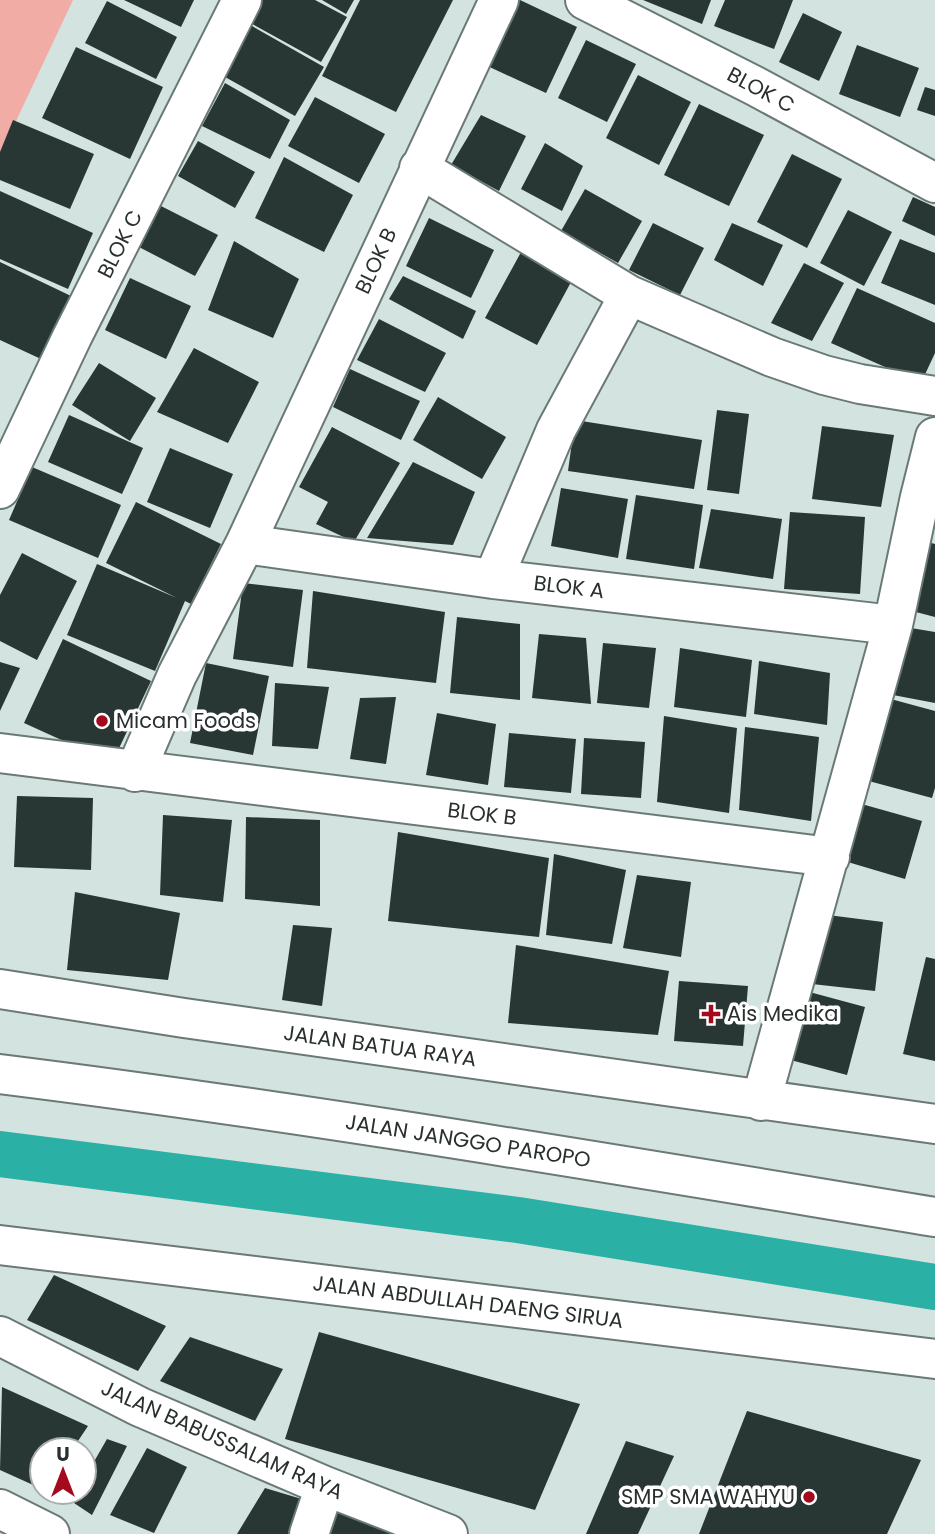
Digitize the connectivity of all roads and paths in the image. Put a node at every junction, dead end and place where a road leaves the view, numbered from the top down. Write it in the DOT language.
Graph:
graph roads {
  1 [pos="242,0"];
  2 [pos="499,0"];
  3 [pos="584,0"];
  4 [pos="419,168"];
  5 [pos="935,183"];
  6 [pos="629,296"];
  7 [pos="935,396"];
  8 [pos="935,437"];
  9 [pos="0,489"];
  10 [pos="245,544"];
  11 [pos="494,579"];
  12 [pos="893,625"];
  13 [pos="0,753"];
  14 [pos="135,772"];
  15 [pos="830,857"];
  16 [pos="0,989"];
  17 [pos="0,1074"];
  18 [pos="761,1101"];
  19 [pos="935,1124"];
  20 [pos="935,1217"];
  21 [pos="0,1245"];
  22 [pos="0,1336"];
  23 [pos="935,1359"];
  24 [pos="325,1486"];
  25 [pos="0,1509"];
  26 [pos="50,1534"];
  27 [pos="309,1534"];
  28 [pos="448,1534"];
  1 -- 9 [label="street, BLOK C"];
  2 -- 4 [label="street, BLOK B"];
  3 -- 5 [label="street, BLOK C"];
  4 -- 6 [label="street"];
  4 -- 10 [label="street, BLOK B"];
  6 -- 7 [label="street"];
  6 -- 11 [label="street"];
  8 -- 12 [label="street"];
  10 -- 11 [label="street, BLOK A"];
  10 -- 14 [label="street, BLOK B"];
  11 -- 12 [label="street, BLOK A"];
  12 -- 15 [label="street"];
  13 -- 14 [label="street, BLOK B"];
  14 -- 15 [label="street, BLOK B"];
  15 -- 18 [label="street"];
  16 -- 18 [label="street, JALAN BATUA RAYA"];
  17 -- 20 [label="street, JALAN JANGGO PAROPO"];
  18 -- 19 [label="street, JALAN BATUA RAYA"];
  21 -- 23 [label="street, JALAN ABDULLAH DAENG SIRUA"];
  22 -- 24 [label="street, JALAN BABUSSALAM RAYA"];
  24 -- 27 [label="street"];
  24 -- 28 [label="street, JALAN BABUSSALAM RAYA"];
  25 -- 26 [label="street"];
}
